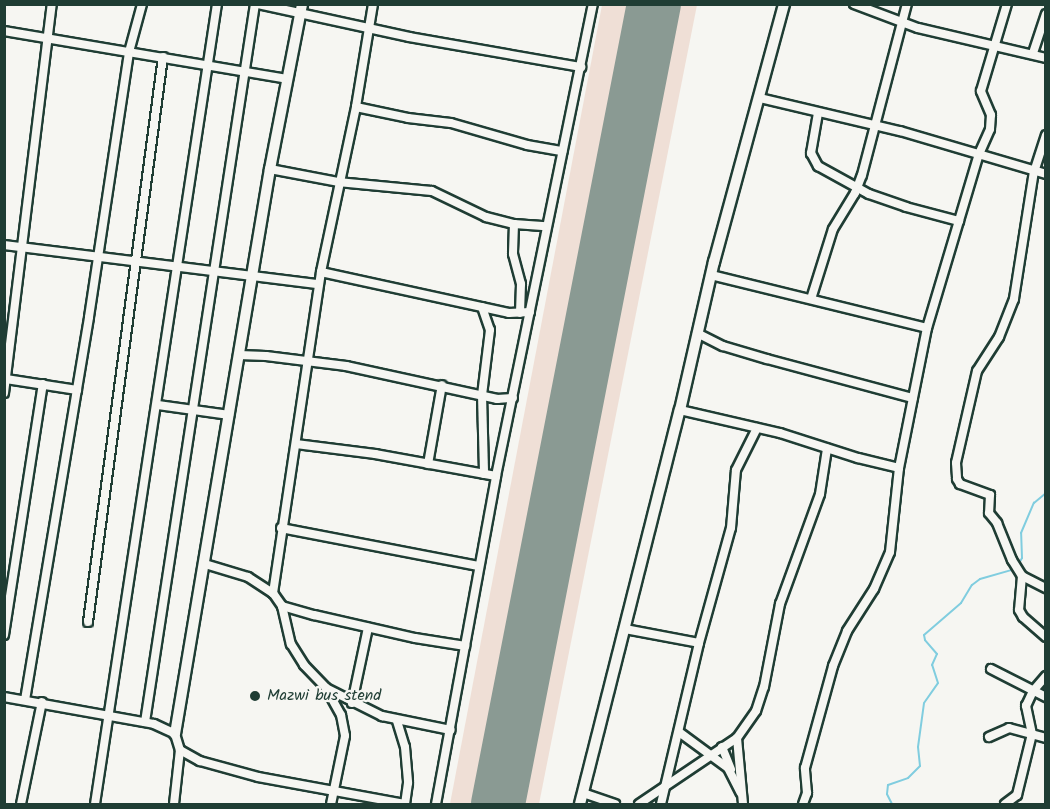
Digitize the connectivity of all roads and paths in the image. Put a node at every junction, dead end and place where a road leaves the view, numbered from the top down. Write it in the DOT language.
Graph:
graph roads {
  1 [pos="52,4"];
  2 [pos="142,4"];
  3 [pos="217,4"];
  4 [pos="256,4"];
  5 [pos="373,4"];
  6 [pos="592,4"];
  7 [pos="784,4"];
  8 [pos="854,4"];
  9 [pos="907,4"];
  10 [pos="1007,4"];
  11 [pos="301,9"];
  12 [pos="1046,14"];
  13 [pos="901,23"];
  14 [pos="368,28"];
  15 [pos="4,31"];
  16 [pos="48,38"];
  17 [pos="992,47"];
  18 [pos="129,52"];
  19 [pos="1033,53"];
  20 [pos="163,57"];
  21 [pos="1046,58"];
  22 [pos="207,64"];
  23 [pos="581,67"];
  24 [pos="244,71"];
  25 [pos="287,79"];
  26 [pos="760,98"];
  27 [pos="356,107"];
  28 [pos="818,112"];
  29 [pos="875,126"];
  30 [pos="1046,135"];
  31 [pos="562,151"];
  32 [pos="979,154"];
  33 [pos="270,169"];
  34 [pos="1034,171"];
  35 [pos="1046,174"];
  36 [pos="338,182"];
  37 [pos="857,189"];
  38 [pos="959,221"];
  39 [pos="514,224"];
  40 [pos="546,226"];
  41 [pos="4,245"];
  42 [pos="23,246"];
  43 [pos="98,255"];
  44 [pos="136,260"];
  45 [pos="178,265"];
  46 [pos="212,269"];
  47 [pos="321,272"];
  48 [pos="253,274"];
  49 [pos="711,275"];
  50 [pos="319,284"];
  51 [pos="811,299"];
  52 [pos="482,307"];
  53 [pos="525,313"];
  54 [pos="927,328"];
  55 [pos="697,333"];
  56 [pos="239,356"];
  57 [pos="309,360"];
  58 [pos="6,379"];
  59 [pos="43,384"];
  60 [pos="442,385"];
  61 [pos="77,390"];
  62 [pos="4,393"];
  63 [pos="482,395"];
  64 [pos="513,398"];
  65 [pos="913,398"];
  66 [pos="158,405"];
  67 [pos="194,409"];
  68 [pos="680,410"];
  69 [pos="229,415"];
  70 [pos="757,428"];
  71 [pos="296,444"];
  72 [pos="826,449"];
  73 [pos="428,464"];
  74 [pos="899,468"];
  75 [pos="484,474"];
  76 [pos="496,476"];
  77 [pos="281,528"];
  78 [pos="205,564"];
  79 [pos="478,566"];
  80 [pos="1022,576"];
  81 [pos="1046,588"];
  82 [pos="273,593"];
  83 [pos="282,606"];
  84 [pos="88,622"];
  85 [pos="368,628"];
  86 [pos="625,629"];
  87 [pos="4,635"];
  88 [pos="1046,637"];
  89 [pos="699,643"];
  90 [pos="465,646"];
  91 [pos="991,669"];
  92 [pos="1046,676"];
  93 [pos="326,688"];
  94 [pos="1033,691"];
  95 [pos="4,697"];
  96 [pos="1046,697"];
  97 [pos="25,700"];
  98 [pos="42,702"];
  99 [pos="352,703"];
  100 [pos="109,714"];
  101 [pos="397,721"];
  102 [pos="145,722"];
  103 [pos="451,730"];
  104 [pos="680,732"];
  105 [pos="176,734"];
  106 [pos="1032,734"];
  107 [pos="989,737"];
  108 [pos="737,738"];
  109 [pos="1046,738"];
  110 [pos="722,747"];
  111 [pos="180,750"];
  112 [pos="711,754"];
  113 [pos="732,772"];
  114 [pos="668,784"];
  115 [pos="333,791"];
  116 [pos="581,799"];
  117 [pos="741,800"];
  118 [pos="21,804"];
  119 [pos="95,804"];
  120 [pos="174,804"];
  121 [pos="331,804"];
  122 [pos="405,804"];
  123 [pos="436,804"];
  124 [pos="615,804"];
  125 [pos="639,804"];
  126 [pos="661,804"];
  127 [pos="803,804"];
  128 [pos="1005,804"];
  1 -- 16 [label="street"];
  2 -- 18 [label="street"];
  3 -- 22 [label="street"];
  4 -- 11 [label="street"];
  4 -- 24 [label="street"];
  5 -- 14 [label="street"];
  6 -- 23 [label="street"];
  7 -- 26 [label="street"];
  8 -- 13 [label="street"];
  9 -- 13 [label="street"];
  10 -- 17 [label="street"];
  11 -- 14 [label="street"];
  11 -- 25 [label="street"];
  12 -- 19 [label="street"];
  13 -- 17 [label="street"];
  13 -- 29 [label="street"];
  14 -- 23 [label="street"];
  14 -- 27 [label="street"];
  15 -- 16 [label="street"];
  16 -- 18 [label="street"];
  16 -- 42 [label="street"];
  17 -- 19 [label="street"];
  17 -- 32 [label="street"];
  18 -- 20 [label="street"];
  18 -- 43 [label="street"];
  19 -- 21 [label="street"];
  20 -- 22 [label="street"];
  20 -- 44 [label="street"];
  22 -- 24 [label="street"];
  22 -- 45 [label="street"];
  23 -- 31 [label="street"];
  24 -- 25 [label="street"];
  24 -- 46 [label="street"];
  25 -- 33 [label="street"];
  26 -- 28 [label="street"];
  26 -- 49 [label="street"];
  27 -- 31 [label="street"];
  27 -- 36 [label="street"];
  28 -- 29 [label="street"];
  28 -- 37 [label="street"];
  29 -- 32 [label="street"];
  29 -- 37 [label="street"];
  30 -- 34 [label="street"];
  31 -- 40 [label="street"];
  32 -- 34 [label="street"];
  32 -- 38 [label="street"];
  33 -- 36 [label="street"];
  33 -- 48 [label="street"];
  34 -- 35 [label="street"];
  34 -- 80 [label="street"];
  36 -- 39 [label="street"];
  36 -- 47 [label="street"];
  37 -- 38 [label="street"];
  37 -- 51 [label="street"];
  38 -- 54 [label="street"];
  39 -- 40 [label="street"];
  39 -- 53 [label="street"];
  40 -- 53 [label="street"];
  41 -- 42 [label="street"];
  42 -- 43 [label="street"];
  42 -- 58 [label="street"];
  43 -- 44 [label="street"];
  43 -- 61 [label="street"];
  44 -- 45 [label="street"];
  44 -- 84 [label="street"];
  45 -- 46 [label="street"];
  45 -- 66 [label="street"];
  46 -- 48 [label="street"];
  46 -- 67 [label="street"];
  47 -- 50 [label="street"];
  47 -- 52 [label="street"];
  48 -- 50 [label="street"];
  48 -- 56 [label="street"];
  49 -- 51 [label="street"];
  49 -- 55 [label="street"];
  50 -- 57 [label="street"];
  51 -- 54 [label="street"];
  52 -- 53 [label="street"];
  52 -- 63 [label="street"];
  53 -- 64 [label="street"];
  54 -- 65 [label="street"];
  55 -- 65 [label="street"];
  55 -- 68 [label="street"];
  56 -- 57 [label="street"];
  56 -- 69 [label="street"];
  57 -- 60 [label="street"];
  57 -- 71 [label="street"];
  58 -- 59 [label="street"];
  58 -- 62 [label="street"];
  59 -- 61 [label="street"];
  59 -- 87 [label="street"];
  60 -- 63 [label="street"];
  60 -- 73 [label="street"];
  61 -- 97 [label="street"];
  63 -- 64 [label="street"];
  63 -- 75 [label="street"];
  64 -- 76 [label="street"];
  65 -- 74 [label="street"];
  66 -- 67 [label="street"];
  66 -- 100 [label="street"];
  67 -- 69 [label="street"];
  67 -- 102 [label="street"];
  68 -- 70 [label="street"];
  68 -- 86 [label="street"];
  69 -- 78 [label="street"];
  70 -- 72 [label="street"];
  70 -- 89 [label="street"];
  71 -- 73 [label="street"];
  71 -- 77 [label="street"];
  72 -- 74 [label="street"];
  72 -- 108 [label="street"];
  73 -- 75 [label="street"];
  74 -- 127 [label="street"];
  75 -- 76 [label="street"];
  76 -- 79 [label="street"];
  77 -- 79 [label="street"];
  77 -- 82 [label="street"];
  78 -- 82 [label="street"];
  78 -- 105 [label="street"];
  79 -- 90 [label="street"];
  80 -- 81 [label="street"];
  80 -- 88 [label="street"];
  82 -- 83 [label="street"];
  83 -- 85 [label="street"];
  83 -- 93 [label="street"];
  85 -- 90 [label="street"];
  85 -- 99 [label="street"];
  86 -- 89 [label="street"];
  86 -- 116 [label="street"];
  89 -- 104 [label="street"];
  90 -- 103 [label="street"];
  91 -- 94 [label="street"];
  92 -- 94 [label="street"];
  93 -- 99 [label="street"];
  93 -- 115 [label="street"];
  94 -- 96 [label="street"];
  94 -- 106 [label="street"];
  95 -- 97 [label="street"];
  97 -- 98 [label="street"];
  98 -- 100 [label="street"];
  98 -- 118 [label="street"];
  99 -- 101 [label="street"];
  100 -- 102 [label="street"];
  100 -- 119 [label="street"];
  101 -- 103 [label="street"];
  101 -- 122 [label="street"];
  102 -- 105 [label="street"];
  103 -- 123 [label="street"];
  104 -- 112 [label="street"];
  104 -- 114 [label="street"];
  105 -- 111 [label="street"];
  106 -- 107 [label="street"];
  106 -- 109 [label="street"];
  106 -- 128 [label="street"];
  108 -- 110 [label="street"];
  108 -- 117 [label="street"];
  110 -- 112 [label="street"];
  110 -- 113 [label="street"];
  111 -- 115 [label="street"];
  111 -- 120 [label="street"];
  112 -- 113 [label="street"];
  112 -- 114 [label="street"];
  113 -- 117 [label="street"];
  114 -- 125 [label="street"];
  114 -- 126 [label="street"];
  115 -- 121 [label="street"];
  115 -- 122 [label="street"];
  116 -- 124 [label="street"];
}
